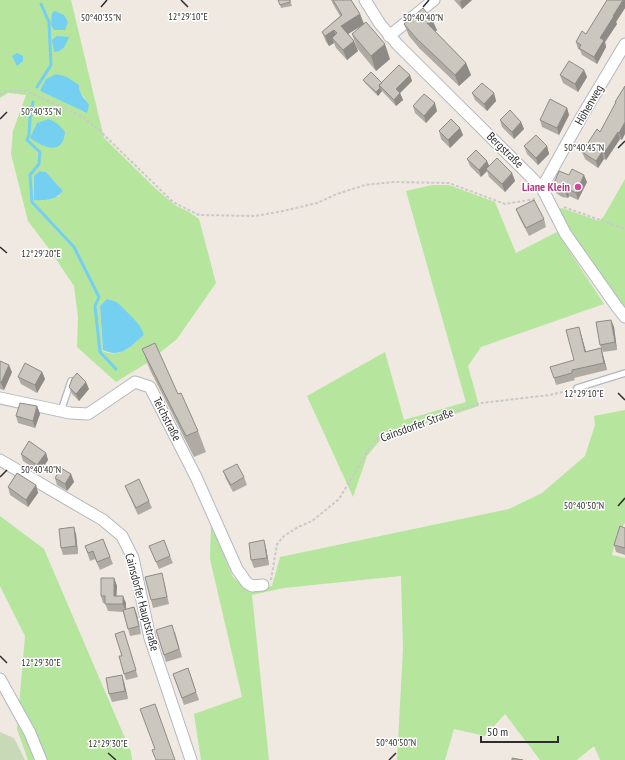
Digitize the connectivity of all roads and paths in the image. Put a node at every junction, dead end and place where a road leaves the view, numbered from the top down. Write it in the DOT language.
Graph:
graph roads {
  1 [pos="365,0"];
  2 [pos="434,0"];
  3 [pos="389,36"];
  4 [pos="625,44"];
  5 [pos="0,95"];
  6 [pos="544,191"];
  7 [pos="551,205"];
  8 [pos="625,229"];
  9 [pos="625,317"];
  10 [pos="625,373"];
  11 [pos="72,381"];
  12 [pos="577,388"];
  13 [pos="0,398"];
  14 [pos="60,411"];
  15 [pos="0,460"];
  16 [pos="263,585"];
  17 [pos="0,679"];
  18 [pos="41,760"];
  19 [pos="191,760"];
  1 -- 3 [label="street, Bergstraße"];
  2 -- 3 [label="street"];
  3 -- 6 [label="street, Bergstraße"];
  4 -- 6 [label="street, Höhenweg"];
  5 -- 6 [label="path"];
  6 -- 7 [label="street, Bergstraße"];
  7 -- 8 [label="path"];
  7 -- 9 [label="street, Bergstraße"];
  10 -- 12 [label="lane"];
  11 -- 14 [label="lane"];
  12 -- 16 [label="path, Cainsdorfer Straße"];
  13 -- 14 [label="street, Teichstraße"];
  14 -- 16 [label="street, Teichstraße"];
  15 -- 19 [label="street, Cainsdorfer Hauptstraße"];
  17 -- 18 [label="street"];
}
